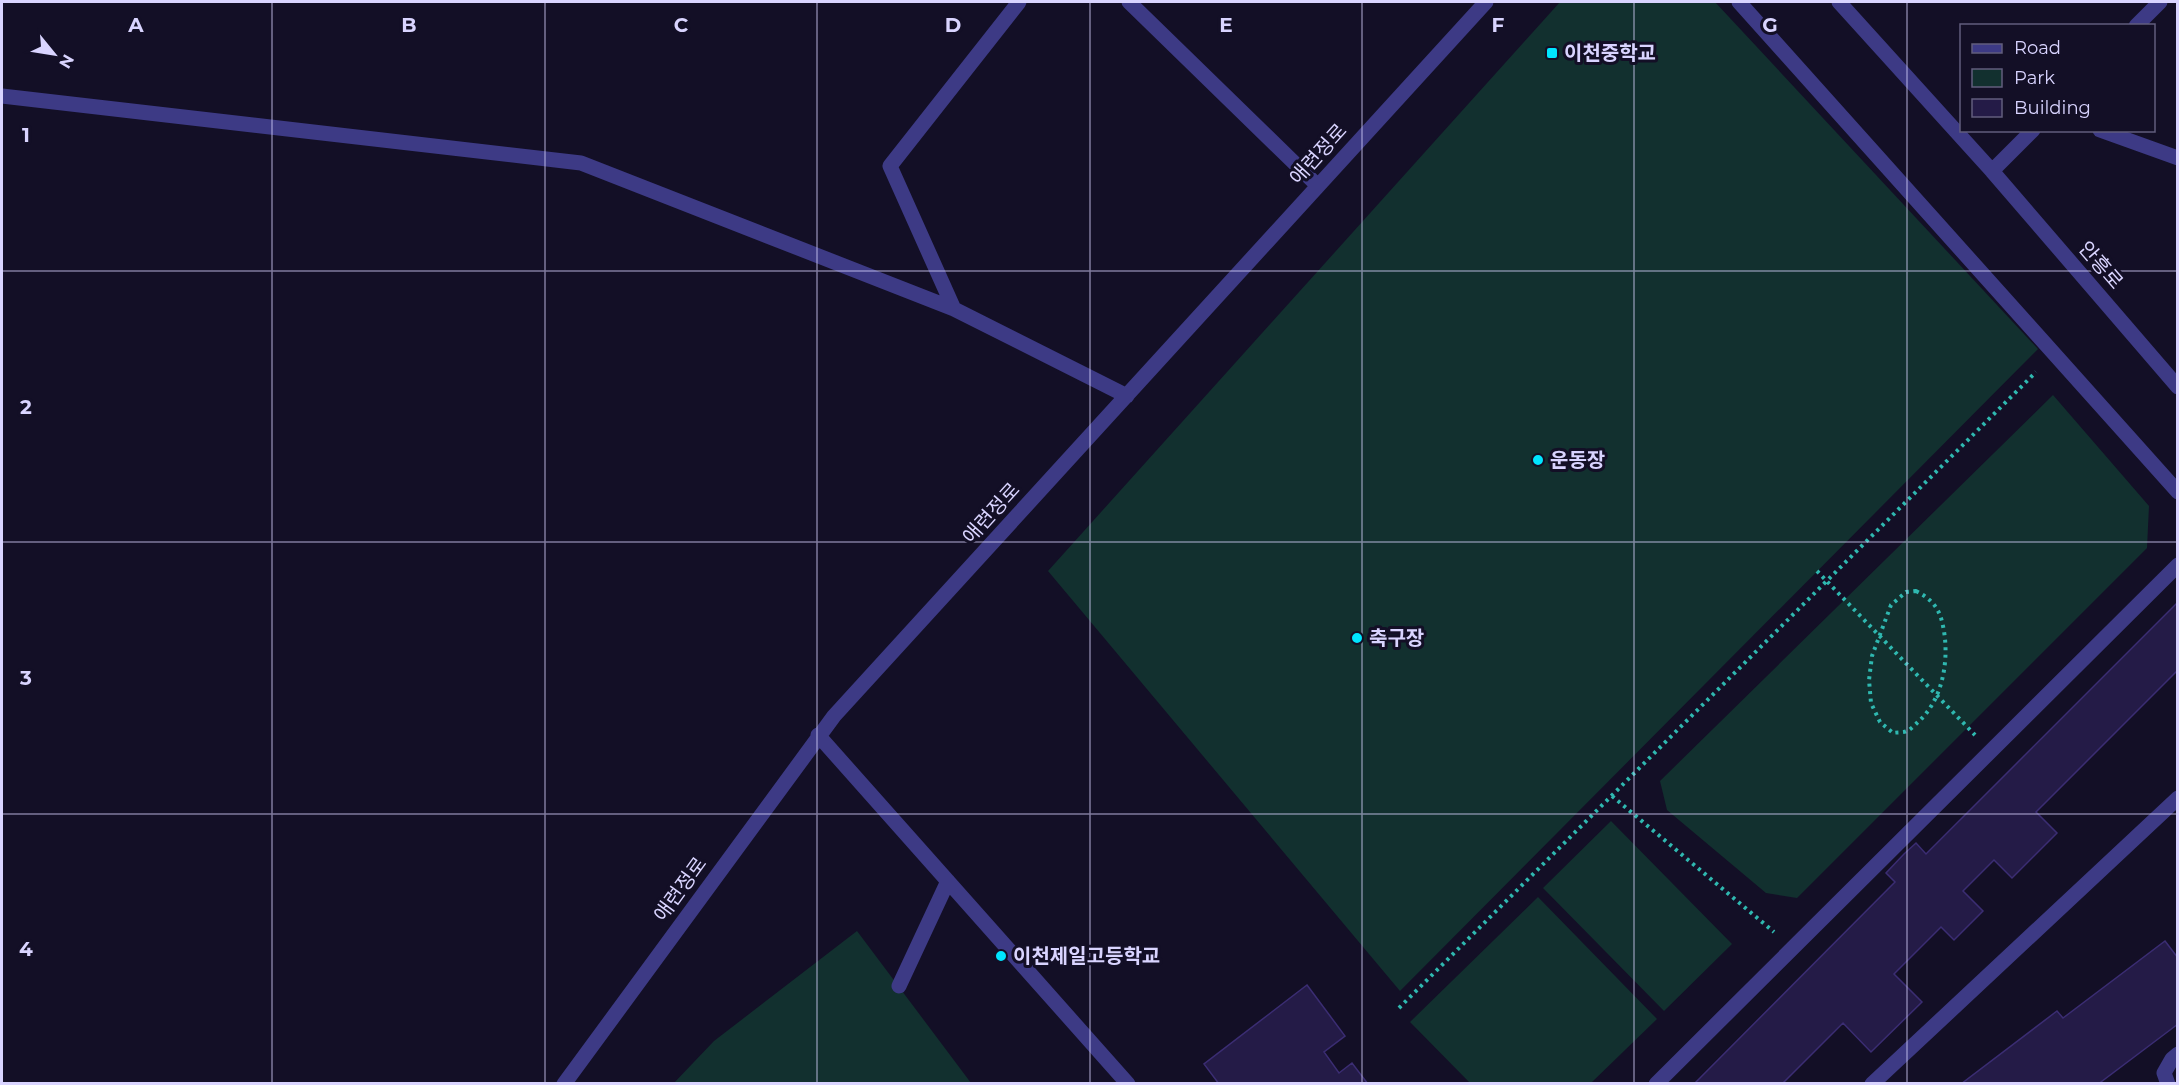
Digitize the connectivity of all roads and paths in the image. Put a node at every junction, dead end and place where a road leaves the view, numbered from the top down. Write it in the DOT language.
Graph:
graph roads {
  1 [pos="1018,2"];
  2 [pos="1129,2"];
  3 [pos="1485,2"];
  4 [pos="1739,2"];
  5 [pos="1839,2"];
  6 [pos="2160,2"];
  7 [pos="2138,24"];
  8 [pos="2,96"];
  9 [pos="2031,132"];
  10 [pos="2106,132"];
  11 [pos="2178,158"];
  12 [pos="1992,171"];
  13 [pos="1318,186"];
  14 [pos="954,309"];
  15 [pos="2054,354"];
  16 [pos="2178,387"];
  17 [pos="1127,396"];
  18 [pos="2178,492"];
  19 [pos="2178,565"];
  20 [pos="1817,571"];
  21 [pos="1880,636"];
  22 [pos="1937,695"];
  23 [pos="818,735"];
  24 [pos="1990,751"];
  25 [pos="1612,796"];
  26 [pos="2178,798"];
  27 [pos="948,881"];
  28 [pos="1792,948"];
  29 [pos="899,986"];
  30 [pos="1399,1008"];
  31 [pos="2178,1054"];
  32 [pos="564,1083"];
  33 [pos="1128,1083"];
  34 [pos="1656,1083"];
  35 [pos="1872,1083"];
  36 [pos="2168,1083"];
  1 -- 14 [label="street"];
  2 -- 13 [label="street"];
  3 -- 13 [label="street, 애련정로"];
  4 -- 15 [label="street"];
  5 -- 12 [label="street, 안흥로"];
  6 -- 7 [label="street"];
  8 -- 14 [label="street"];
  9 -- 12 [label="street"];
  10 -- 11 [label="street"];
  12 -- 16 [label="street, 안흥로"];
  13 -- 17 [label="street, 애련정로"];
  14 -- 17 [label="street"];
  15 -- 18 [label="street"];
  15 -- 25 [label="path"];
  17 -- 23 [label="street, 애련정로"];
  19 -- 24 [label="street"];
  20 -- 21 [label="path"];
  21 -- 22 [label="path"];
  21 -- 22 [label="path"];
  21 -- 22 [label="path"];
  22 -- 24 [label="path"];
  23 -- 27 [label="street"];
  23 -- 32 [label="street, 애련정로"];
  24 -- 28 [label="street"];
  25 -- 28 [label="path"];
  25 -- 30 [label="path"];
  26 -- 35 [label="street"];
  27 -- 29 [label="street"];
  27 -- 33 [label="street"];
  28 -- 34 [label="street"];
  31 -- 36 [label="street"];
}
